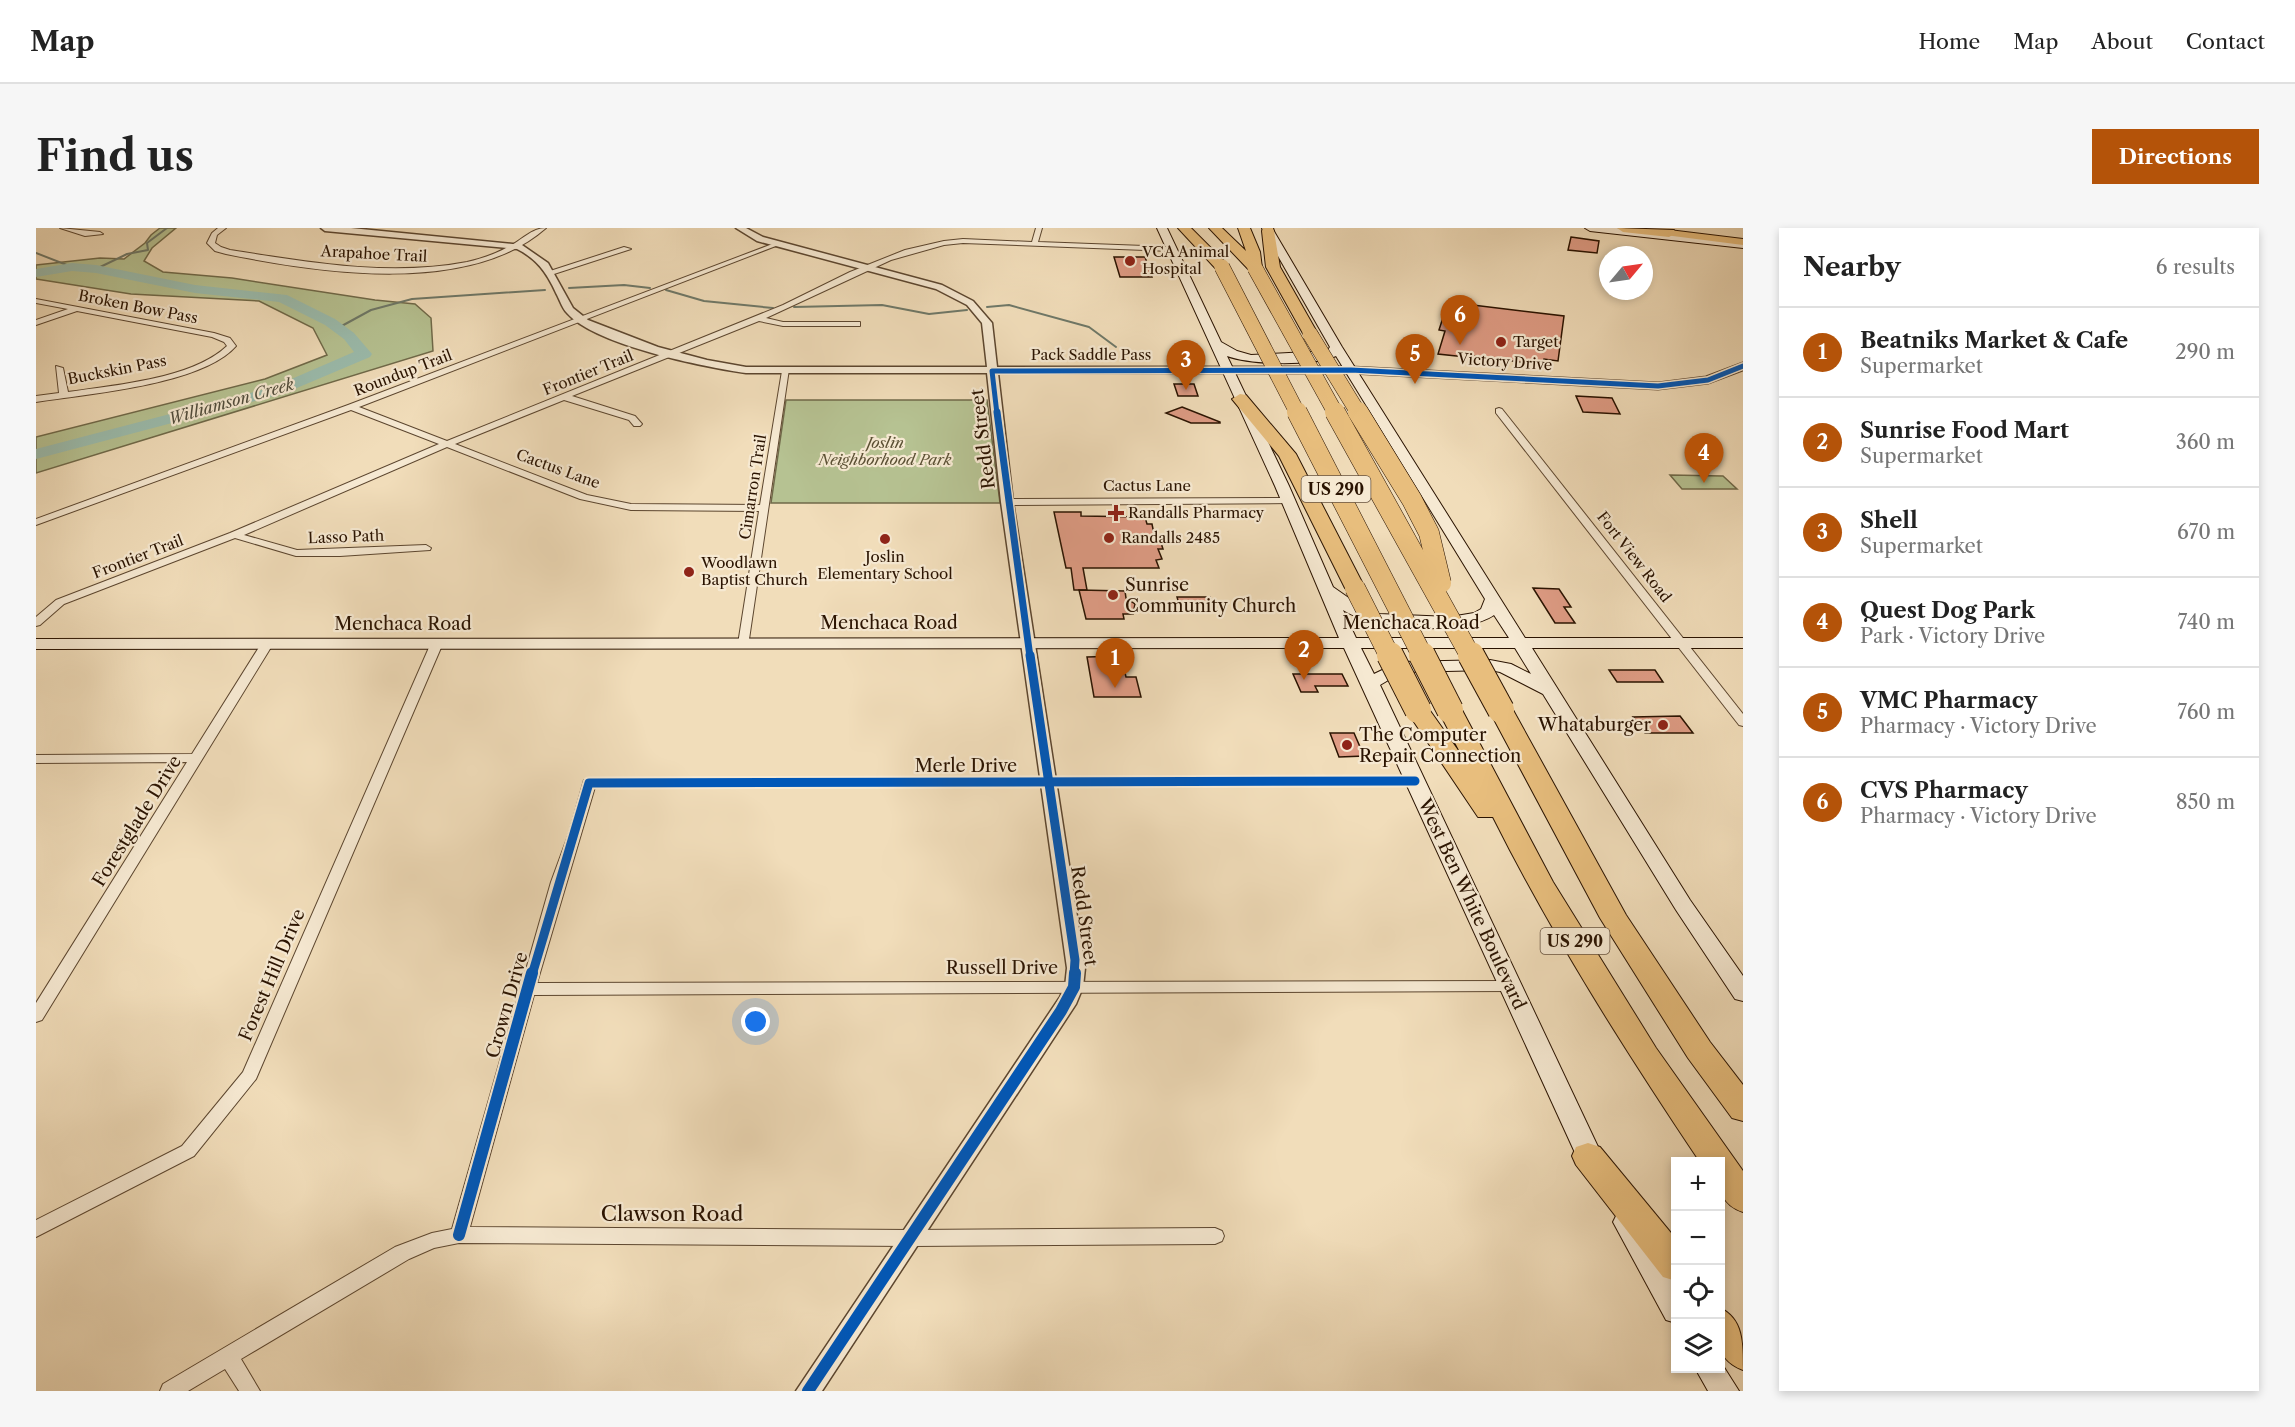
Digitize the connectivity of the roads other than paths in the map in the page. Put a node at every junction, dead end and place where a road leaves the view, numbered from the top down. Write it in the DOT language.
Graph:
graph roads {
  1 [pos="63,228"];
  2 [pos="223,228"];
  3 [pos="329,228"];
  4 [pos="543,228"];
  5 [pos="740,228"];
  6 [pos="1040,228"];
  7 [pos="1162,228"];
  8 [pos="1184,228"];
  9 [pos="1206,228"];
  10 [pos="1215,228"];
  11 [pos="1244,228"];
  12 [pos="1590,228"];
  13 [pos="1623,228"];
  14 [pos="1268,230"];
  15 [pos="1668,231"];
  16 [pos="100,234"];
  17 [pos="1743,237"];
  18 [pos="1743,243"];
  19 [pos="777,244"];
  20 [pos="1034,244"];
  21 [pos="519,247"];
  22 [pos="627,249"];
  23 [pos="1171,249"];
  24 [pos="1222,267"];
  25 [pos="869,268"];
  26 [pos="1255,268"];
  27 [pos="551,272"];
  28 [pos="36,301"];
  29 [pos="76,309"];
  30 [pos="757,318"];
  31 [pos="579,320"];
  32 [pos="36,323"];
  33 [pos="857,324"];
  34 [pos="1214,343"];
  35 [pos="232,346"];
  36 [pos="1336,347"];
  37 [pos="673,354"];
  38 [pos="1743,366"];
  39 [pos="59,368"];
  40 [pos="1226,370"];
  41 [pos="1351,370"];
  42 [pos="786,371"];
  43 [pos="992,371"];
  44 [pos="64,394"];
  45 [pos="565,397"];
  46 [pos="36,399"];
  47 [pos="1240,399"];
  48 [pos="351,407"];
  49 [pos="1499,411"];
  50 [pos="637,424"];
  51 [pos="447,444"];
  52 [pos="1288,501"];
  53 [pos="1007,502"];
  54 [pos="765,508"];
  55 [pos="36,522"];
  56 [pos="234,535"];
  57 [pos="426,548"];
  58 [pos="1326,589"];
  59 [pos="1493,599"];
  60 [pos="1450,618"];
  61 [pos="36,623"];
  62 [pos="1027,642"];
  63 [pos="1349,642"];
  64 [pos="1521,642"];
  65 [pos="1680,642"];
  66 [pos="437,643"];
  67 [pos="1743,643"];
  68 [pos="36,644"];
  69 [pos="267,644"];
  70 [pos="744,644"];
  71 [pos="1370,683"];
  72 [pos="1553,692"];
  73 [pos="1743,722"];
  74 [pos="197,758"];
  75 [pos="36,759"];
  76 [pos="1415,781"];
  77 [pos="1047,782"];
  78 [pos="589,783"];
  79 [pos="1539,882"];
  80 [pos="1511,986"];
  81 [pos="1074,987"];
  82 [pos="1741,988"];
  83 [pos="529,989"];
  84 [pos="36,1016"];
  85 [pos="1743,1109"];
  86 [pos="1588,1156"];
  87 [pos="1715,1157"];
  88 [pos="1725,1172"];
  89 [pos="1743,1198"];
  90 [pos="36,1229"];
  91 [pos="459,1235"];
  92 [pos="1215,1236"];
  93 [pos="911,1238"];
  94 [pos="1675,1265"];
  95 [pos="1671,1302"];
  96 [pos="1725,1330"];
  97 [pos="1743,1353"];
  98 [pos="228,1357"];
  99 [pos="1712,1373"];
  100 [pos="170,1391"];
  101 [pos="250,1391"];
  102 [pos="808,1391"];
  103 [pos="1724,1391"];
  1 -- 16 [label="street"];
  2 -- 21 [label="street, Arapahoe Trail"];
  3 -- 21 [label="street, Pack Saddle Pass"];
  4 -- 21 [label="street"];
  5 -- 19 [label="street, Redd Street"];
  6 -- 20 [label="street"];
  7 -- 23 [label="main road, West Ben White Boulevard"];
  8 -- 24 [label="highway, US 290"];
  9 -- 24 [label="highway"];
  10 -- 26 [label="highway, US 290"];
  11 -- 26 [label="highway"];
  12 -- 15 [label="main road"];
  13 -- 15 [label="highway"];
  14 -- 36 [label="main road"];
  14 -- 60 [label="highway, bridge"];
  15 -- 17 [label="main road"];
  15 -- 18 [label="main road"];
  19 -- 25 [label="street, Redd Street"];
  19 -- 31 [label="street, Roundup Trail"];
  20 -- 23 [label="street, Frontier Trail"];
  20 -- 25 [label="street, Frontier Trail"];
  21 -- 27 [label="street, Pack Saddle Pass"];
  22 -- 27 [label="street"];
  23 -- 34 [label="main road, West Ben White Boulevard"];
  24 -- 79 [label="highway, US 290, bridge"];
  25 -- 30 [label="street, Frontier Trail"];
  25 -- 43 [label="street, Redd Street"];
  26 -- 60 [label="highway, US 290, bridge"];
  27 -- 31 [label="street, Pack Saddle Pass"];
  28 -- 29 [label="street, Broken Bow Pass"];
  29 -- 32 [label="street"];
  29 -- 35 [label="street, Broken Bow Pass"];
  30 -- 33 [label="street"];
  30 -- 37 [label="street, Frontier Trail"];
  31 -- 37 [label="street, Pack Saddle Pass"];
  31 -- 48 [label="street, Roundup Trail"];
  34 -- 36 [label="main road"];
  34 -- 40 [label="main road, West Ben White Boulevard"];
  35 -- 44 [label="street, Buckskin Pass"];
  36 -- 41 [label="main road"];
  37 -- 42 [label="street, Pack Saddle Pass"];
  37 -- 45 [label="street, Frontier Trail"];
  38 -- 41 [label="street, Victory Drive"];
  39 -- 44 [label="street"];
  40 -- 41 [label="street, Victory Drive"];
  40 -- 43 [label="street, Pack Saddle Pass"];
  40 -- 47 [label="main road, West Ben White Boulevard"];
  41 -- 59 [label="main road"];
  42 -- 43 [label="street, Pack Saddle Pass"];
  42 -- 54 [label="street, Cimarron Trail"];
  43 -- 53 [label="street, Redd Street"];
  44 -- 46 [label="street, Buckskin Pass"];
  45 -- 50 [label="street"];
  45 -- 51 [label="street, Frontier Trail"];
  47 -- 52 [label="main road, West Ben White Boulevard"];
  47 -- 79 [label="highway, bridge"];
  48 -- 51 [label="street, Cactus Lane"];
  48 -- 55 [label="street, Roundup Trail"];
  49 -- 65 [label="street, Fort View Road"];
  51 -- 54 [label="street, Cactus Lane"];
  51 -- 56 [label="street, Frontier Trail"];
  52 -- 53 [label="street, Cactus Lane"];
  52 -- 58 [label="main road, West Ben White Boulevard"];
  53 -- 62 [label="street, Redd Street"];
  54 -- 70 [label="street, Cimarron Trail"];
  56 -- 57 [label="street, Lasso Path"];
  56 -- 61 [label="street, Frontier Trail"];
  58 -- 59 [label="main road"];
  58 -- 63 [label="main road, West Ben White Boulevard"];
  59 -- 64 [label="main road"];
  60 -- 85 [label="highway, US 290, bridge"];
  62 -- 63 [label="main road, Menchaca Road"];
  62 -- 70 [label="main road, Menchaca Road"];
  62 -- 77 [label="street, Redd Street"];
  63 -- 64 [label="main road, Menchaca Road"];
  63 -- 71 [label="main road, West Ben White Boulevard"];
  64 -- 65 [label="main road, Menchaca Road"];
  64 -- 72 [label="main road"];
  65 -- 67 [label="main road, Menchaca Road"];
  65 -- 73 [label="street, Fort View Road"];
  66 -- 69 [label="main road, Menchaca Road"];
  66 -- 70 [label="main road, Menchaca Road"];
  66 -- 90 [label="street, Forest Hill Drive"];
  68 -- 69 [label="main road, Menchaca Road"];
  69 -- 74 [label="street, Forestglade Drive"];
  71 -- 72 [label="main road"];
  71 -- 76 [label="main road, West Ben White Boulevard"];
  72 -- 82 [label="main road"];
  74 -- 75 [label="street"];
  74 -- 84 [label="street, Forestglade Drive"];
  76 -- 77 [label="street, Merle Drive"];
  76 -- 80 [label="main road, West Ben White Boulevard"];
  77 -- 78 [label="street, Merle Drive"];
  77 -- 81 [label="street, Redd Street"];
  78 -- 83 [label="street, Crown Drive"];
  79 -- 87 [label="highway, US 290"];
  80 -- 81 [label="street, Russell Drive"];
  80 -- 86 [label="main road, West Ben White Boulevard"];
  81 -- 83 [label="street, Russell Drive"];
  81 -- 93 [label="street, Redd Street"];
  83 -- 91 [label="street, Crown Drive"];
  86 -- 94 [label="highway"];
  86 -- 95 [label="main road, West Ben White Boulevard"];
  88 -- 89 [label="highway"];
  91 -- 93 [label="street, Clawson Road"];
  91 -- 98 [label="street, Clawson Road"];
  92 -- 93 [label="street, Clawson Road"];
  93 -- 102 [label="street, Redd Street"];
  96 -- 97 [label="highway"];
  98 -- 100 [label="street, Clawson Road"];
  98 -- 101 [label="street"];
  99 -- 103 [label="main road"];
}
